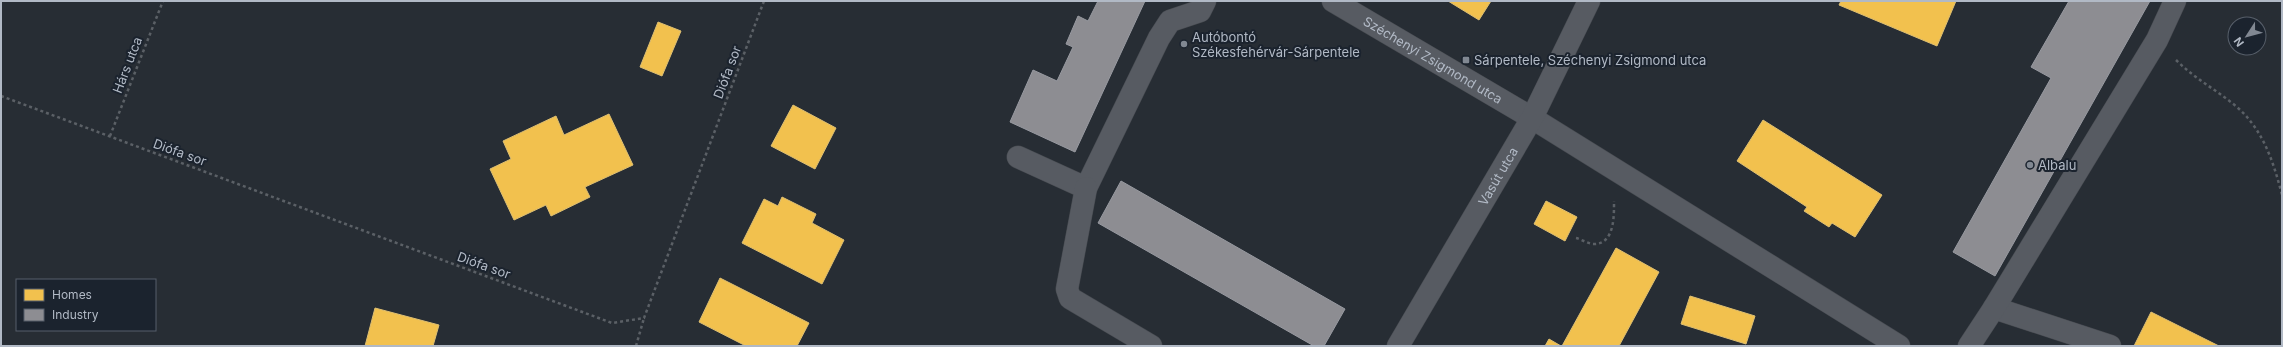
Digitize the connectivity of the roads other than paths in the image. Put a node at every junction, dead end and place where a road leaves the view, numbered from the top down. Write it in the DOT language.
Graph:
graph roads {
  1 [pos="1205,1"];
  2 [pos="1334,1"];
  3 [pos="1590,1"];
  4 [pos="2175,1"];
  5 [pos="1532,118"];
  6 [pos="1018,157"];
  7 [pos="1086,188"];
  8 [pos="1994,308"];
  9 [pos="1151,346"];
  10 [pos="1398,346"];
  11 [pos="1899,346"];
  12 [pos="1968,346"];
  13 [pos="2110,346"];
  1 -- 7 [label="street"];
  2 -- 5 [label="street, Széchenyi Zsigmond utca"];
  3 -- 5 [label="street, Vasút utca"];
  4 -- 8 [label="street"];
  5 -- 10 [label="street, Vasút utca"];
  5 -- 11 [label="street, Széchenyi Zsigmond utca"];
  6 -- 7 [label="street"];
  7 -- 9 [label="street"];
  8 -- 12 [label="street"];
  8 -- 13 [label="street"];
}
